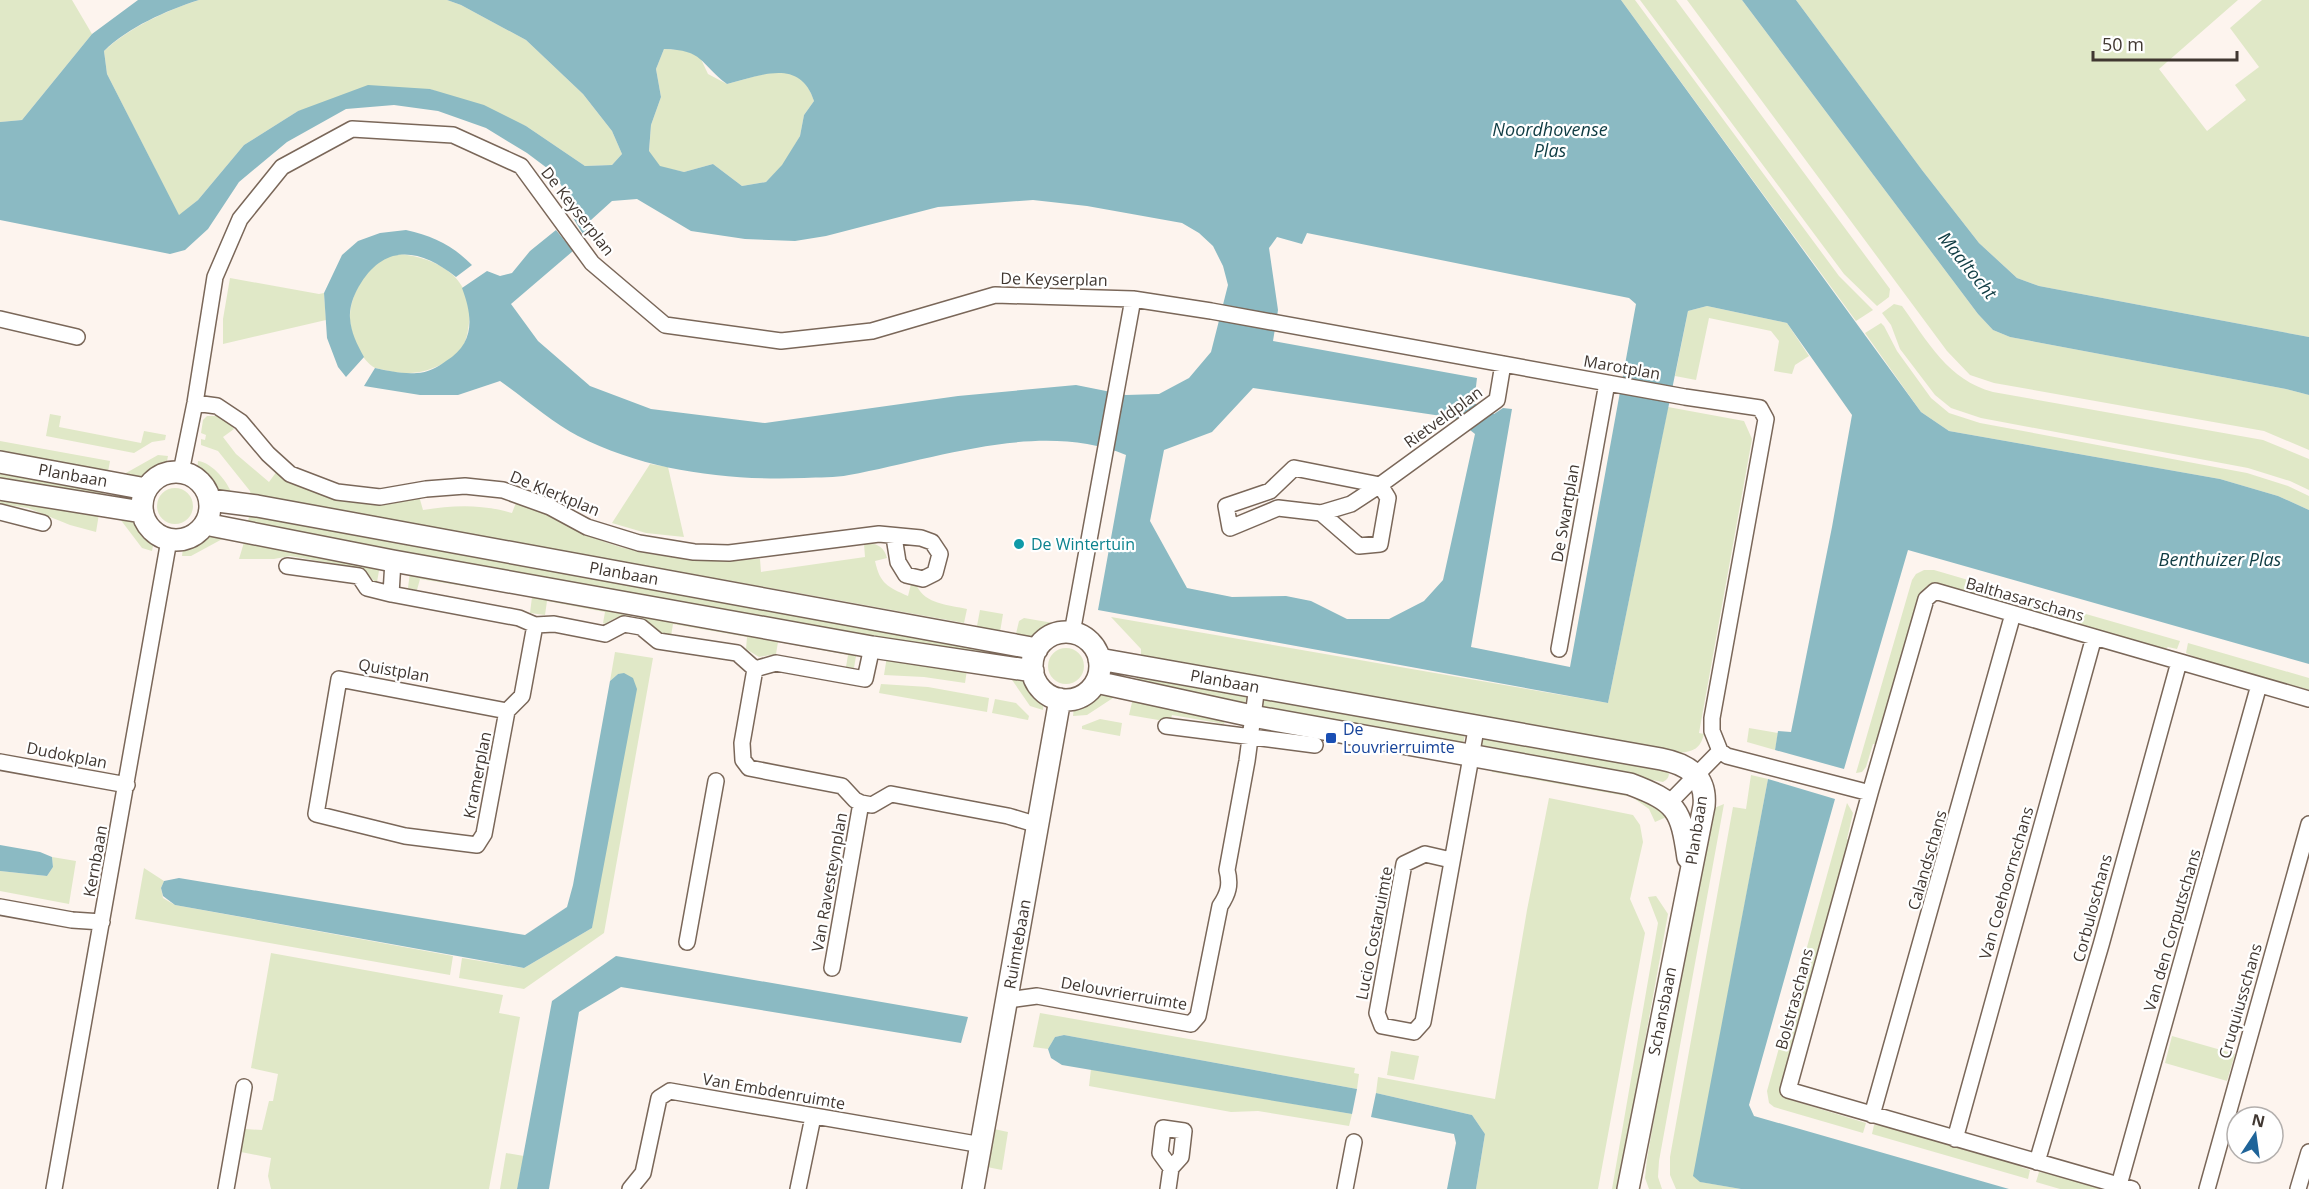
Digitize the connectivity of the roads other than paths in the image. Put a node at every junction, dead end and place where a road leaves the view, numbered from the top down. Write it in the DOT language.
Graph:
graph roads {
  1 [pos="1133,299"];
  2 [pos="0,319"];
  3 [pos="77,337"];
  4 [pos="1503,364"];
  5 [pos="1611,384"];
  6 [pos="195,403"];
  7 [pos="0,462"];
  8 [pos="181,472"];
  9 [pos="1380,485"];
  10 [pos="0,489"];
  11 [pos="146,489"];
  12 [pos="1270,491"];
  13 [pos="210,500"];
  14 [pos="1278,508"];
  15 [pos="142,512"];
  16 [pos="1321,513"];
  17 [pos="0,514"];
  18 [pos="43,523"];
  19 [pos="205,524"];
  20 [pos="894,537"];
  21 [pos="170,540"];
  22 [pos="393,561"];
  23 [pos="287,566"];
  24 [pos="391,594"];
  25 [pos="2013,614"];
  26 [pos="535,625"];
  27 [pos="1072,633"];
  28 [pos="2094,637"];
  29 [pos="872,647"];
  30 [pos="1037,649"];
  31 [pos="1559,650"];
  32 [pos="1100,658"];
  33 [pos="2179,662"];
  34 [pos="755,669"];
  35 [pos="1033,671"];
  36 [pos="1096,682"];
  37 [pos="2259,685"];
  38 [pos="1257,686"];
  39 [pos="1060,699"];
  40 [pos="2309,699"];
  41 [pos="507,711"];
  42 [pos="1477,724"];
  43 [pos="1166,726"];
  44 [pos="1250,727"];
  45 [pos="1315,746"];
  46 [pos="1720,751"];
  47 [pos="1471,756"];
  48 [pos="0,762"];
  49 [pos="1698,775"];
  50 [pos="716,781"];
  51 [pos="127,785"];
  52 [pos="1870,792"];
  53 [pos="861,803"];
  54 [pos="1670,803"];
  55 [pos="316,814"];
  56 [pos="2309,824"];
  57 [pos="1038,825"];
  58 [pos="1451,860"];
  59 [pos="1690,872"];
  60 [pos="0,907"];
  61 [pos="102,922"];
  62 [pos="687,942"];
  63 [pos="832,968"];
  64 [pos="1008,1000"];
  65 [pos="244,1087"];
  66 [pos="1872,1115"];
  67 [pos="813,1117"];
  68 [pos="1954,1138"];
  69 [pos="1354,1142"];
  70 [pos="982,1145"];
  71 [pos="1635,1151"];
  72 [pos="2309,1152"];
  73 [pos="2037,1162"];
  74 [pos="1171,1168"];
  75 [pos="2126,1187"];
  76 [pos="54,1189"];
  77 [pos="226,1189"];
  78 [pos="630,1189"];
  79 [pos="798,1189"];
  80 [pos="974,1189"];
  81 [pos="1168,1189"];
  82 [pos="1345,1189"];
  83 [pos="1628,1189"];
  84 [pos="1638,1189"];
  85 [pos="2207,1189"];
  86 [pos="2298,1189"];
  1 -- 4 [label="street, Marotplan"];
  1 -- 6 [label="street, De Keyserplan"];
  1 -- 27 [label="street"];
  2 -- 3 [label="street"];
  4 -- 5 [label="street, Marotplan"];
  4 -- 9 [label="street, Rietveldplan"];
  5 -- 31 [label="street, De Swartplan"];
  5 -- 46 [label="street, Marotplan"];
  6 -- 8 [label="street, De Keyserplan"];
  6 -- 20 [label="street, De Klerkplan"];
  7 -- 11 [label="street, Planbaan"];
  8 -- 11 [label="street"];
  8 -- 13 [label="street"];
  9 -- 12 [label="street, Rietveldplan"];
  9 -- 16 [label="street, Rietveldplan"];
  9 -- 16 [label="street"];
  10 -- 15 [label="street, Planbaan"];
  11 -- 15 [label="street"];
  12 -- 14 [label="street"];
  12 -- 14 [label="street, Rietveldplan"];
  13 -- 19 [label="street"];
  13 -- 30 [label="street, Planbaan"];
  14 -- 16 [label="street, Rietveldplan"];
  15 -- 21 [label="street"];
  17 -- 18 [label="street"];
  19 -- 21 [label="street"];
  19 -- 22 [label="street, Planbaan"];
  21 -- 51 [label="street, Kernbaan"];
  22 -- 24 [label="street"];
  22 -- 29 [label="street, Planbaan"];
  23 -- 24 [label="street"];
  24 -- 26 [label="street"];
  25 -- 28 [label="street, Balthasarschans"];
  25 -- 52 [label="street, Balthasarschans"];
  25 -- 66 [label="street, Calandschans"];
  26 -- 34 [label="street"];
  26 -- 41 [label="street, Kramerplan"];
  27 -- 30 [label="street"];
  27 -- 32 [label="street"];
  28 -- 33 [label="street, Balthasarschans"];
  28 -- 68 [label="street, Van Coehoornschans"];
  29 -- 34 [label="street"];
  29 -- 35 [label="street, Planbaan"];
  30 -- 35 [label="street"];
  32 -- 36 [label="street"];
  32 -- 38 [label="street, Planbaan"];
  33 -- 37 [label="street, Balthasarschans"];
  33 -- 73 [label="street, Corbuloschans"];
  34 -- 53 [label="street, Van Ravesteynplan"];
  35 -- 39 [label="street"];
  36 -- 39 [label="street"];
  36 -- 44 [label="street, Planbaan"];
  37 -- 40 [label="street, Balthasarschans"];
  37 -- 75 [label="street, Van den Corputschans"];
  38 -- 42 [label="street, Planbaan"];
  38 -- 44 [label="street, Delouvrierruimte"];
  39 -- 57 [label="street, Ruimtebaan"];
  41 -- 55 [label="street, Kramerplan"];
  41 -- 55 [label="street, Quistplan"];
  42 -- 47 [label="street, Lucio Costaruimte"];
  42 -- 49 [label="street, Planbaan"];
  43 -- 44 [label="street"];
  44 -- 45 [label="street"];
  44 -- 47 [label="street, Planbaan"];
  44 -- 64 [label="street, Delouvrierruimte"];
  46 -- 49 [label="street"];
  46 -- 52 [label="street"];
  47 -- 54 [label="street, Planbaan"];
  47 -- 58 [label="street, Lucio Costaruimte"];
  48 -- 51 [label="street, Dudokplan"];
  49 -- 54 [label="street"];
  49 -- 59 [label="street, Planbaan"];
  50 -- 62 [label="street"];
  51 -- 61 [label="street, Kernbaan"];
  52 -- 66 [label="street, Bolstraschans"];
  53 -- 57 [label="street, Van Ravesteynplan"];
  53 -- 63 [label="street, Van Ravesteynplan"];
  54 -- 59 [label="street, Planbaan"];
  56 -- 85 [label="street, Cruquiusschans"];
  57 -- 64 [label="street, Ruimtebaan"];
  58 -- 58 [label="street, Lucio Costaruimte"];
  59 -- 71 [label="street, Schansbaan"];
  60 -- 61 [label="street"];
  61 -- 76 [label="street, Kernbaan"];
  64 -- 70 [label="street, Ruimtebaan"];
  65 -- 77 [label="street"];
  66 -- 68 [label="street, Bolstraschans"];
  67 -- 70 [label="street, Van Embdenruimte"];
  67 -- 78 [label="street, Van Embdenruimte"];
  67 -- 79 [label="street"];
  68 -- 73 [label="street, Bolstraschans"];
  69 -- 82 [label="street"];
  70 -- 80 [label="street, Ruimtebaan"];
  71 -- 83 [label="street, Schansbaan"];
  71 -- 84 [label="street, Schansbaan"];
  72 -- 86 [label="street"];
  73 -- 75 [label="street, Bolstraschans"];
  74 -- 81 [label="street"];
}
